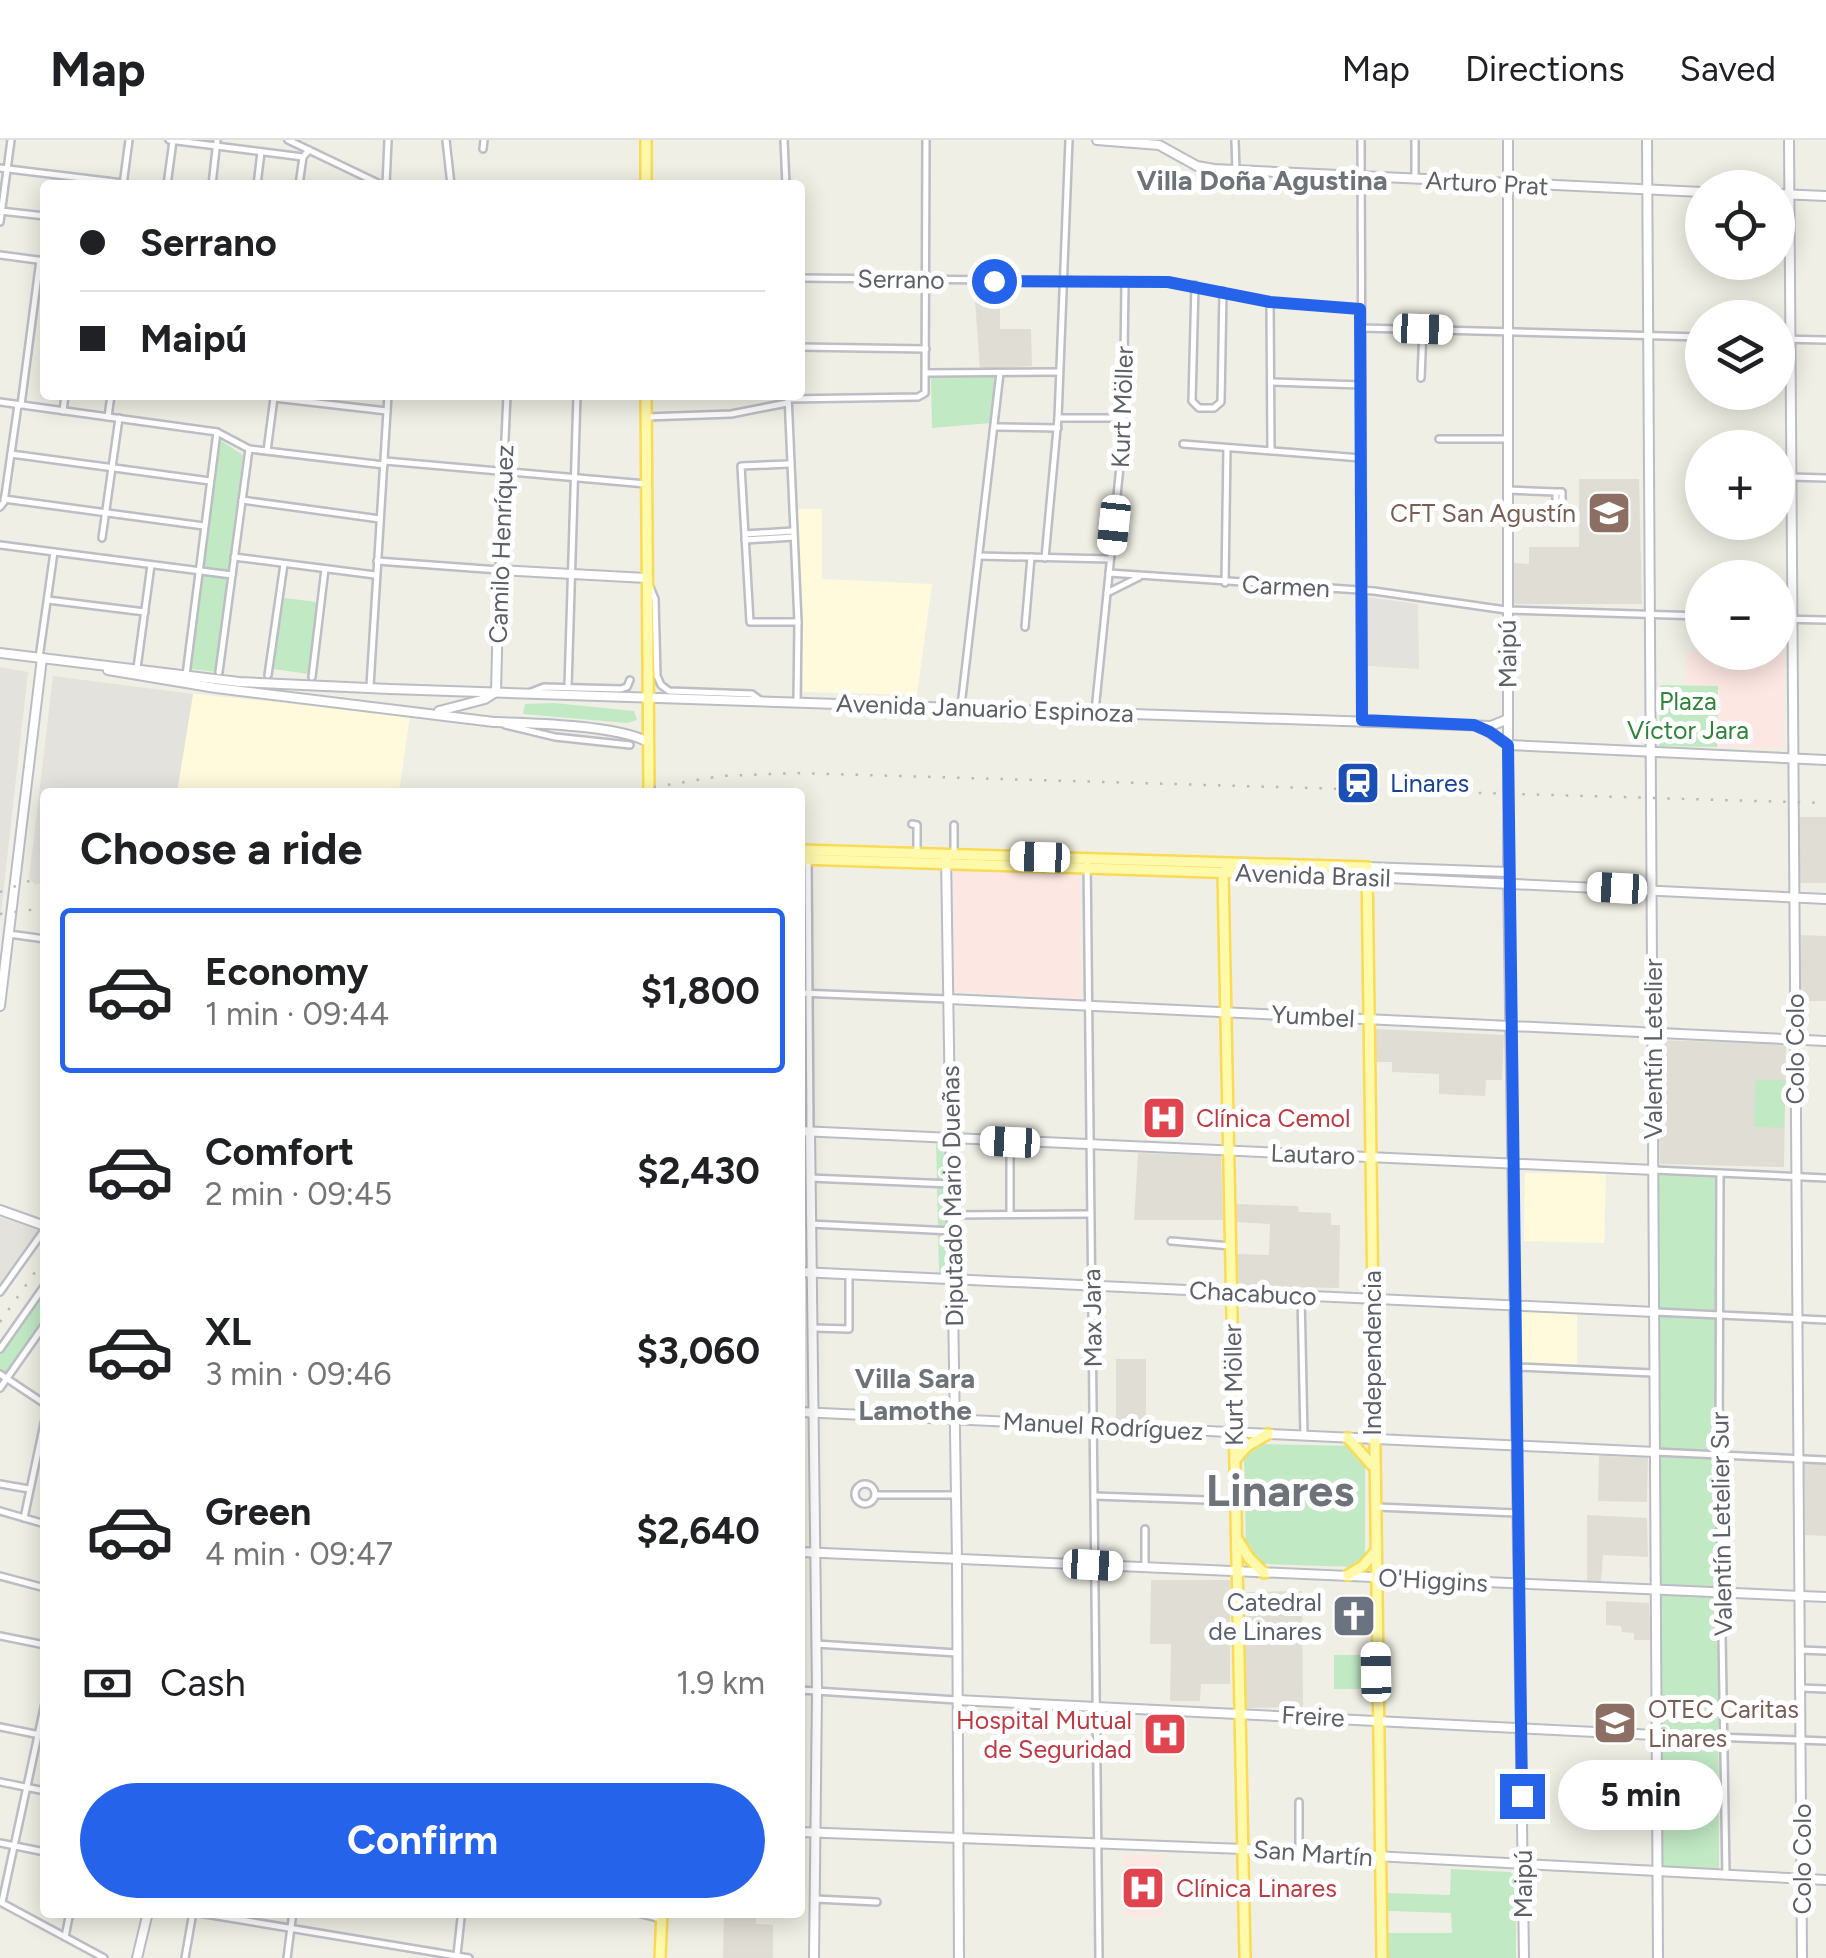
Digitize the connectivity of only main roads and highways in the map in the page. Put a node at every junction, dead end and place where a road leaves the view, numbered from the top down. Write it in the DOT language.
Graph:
graph roads {
  1 [pos="646,140"];
  2 [pos="1097,140"];
  3 [pos="1508,140"];
  4 [pos="1647,140"];
  5 [pos="1788,140"];
  6 [pos="1142,142"];
  7 [pos="1788,170"];
  8 [pos="646,180"];
  9 [pos="1508,185"];
  10 [pos="1647,190"];
  11 [pos="1685,191"];
  12 [pos="1795,194"];
  13 [pos="1826,196"];
  14 [pos="1789,280"];
  15 [pos="646,400"];
  16 [pos="646,578"];
  17 [pos="0,652"];
  18 [pos="41,658"];
  19 [pos="79,662"];
  20 [pos="496,692"];
  21 [pos="646,700"];
  22 [pos="433,713"];
  23 [pos="1508,719"];
  24 [pos="1474,725"];
  25 [pos="648,742"];
  26 [pos="1508,745"];
  27 [pos="1651,752"];
  28 [pos="1792,758"];
  29 [pos="1826,760"];
  30 [pos="649,788"];
  31 [pos="805,850"];
  32 [pos="949,858"];
  33 [pos="805,859"];
  34 [pos="1086,863"];
  35 [pos="1234,863"];
  36 [pos="1223,872"];
  37 [pos="1367,872"];
  38 [pos="1508,877"];
  39 [pos="1652,890"];
  40 [pos="1794,897"];
  41 [pos="1826,899"];
  42 [pos="948,999"];
  43 [pos="0,1006"];
  44 [pos="1226,1012"];
  45 [pos="1369,1018"];
  46 [pos="1511,1026"];
  47 [pos="1652,1032"];
  48 [pos="1794,1039"];
  49 [pos="1826,1040"];
  50 [pos="805,1131"];
  51 [pos="951,1139"];
  52 [pos="1229,1151"];
  53 [pos="1371,1157"];
  54 [pos="1513,1164"];
  55 [pos="1654,1170"];
  56 [pos="0,1210"];
  57 [pos="40,1225"];
  58 [pos="805,1272"];
  59 [pos="810,1273"];
  60 [pos="953,1278"];
  61 [pos="1232,1292"];
  62 [pos="1372,1298"];
  63 [pos="1515,1305"];
  64 [pos="1655,1312"];
  65 [pos="805,1412"];
  66 [pos="812,1413"];
  67 [pos="955,1420"];
  68 [pos="1234,1432"];
  69 [pos="1268,1434"];
  70 [pos="1348,1438"];
  71 [pos="1373,1439"];
  72 [pos="1518,1446"];
  73 [pos="1656,1452"];
  74 [pos="1235,1461"];
  75 [pos="1374,1468"];
  76 [pos="1236,1537"];
  77 [pos="805,1552"];
  78 [pos="815,1552"];
  79 [pos="1375,1552"];
  80 [pos="958,1559"];
  81 [pos="1237,1572"];
  82 [pos="1264,1573"];
  83 [pos="1348,1575"];
  84 [pos="1375,1576"];
  85 [pos="1518,1585"];
  86 [pos="1656,1591"];
  87 [pos="1800,1596"];
  88 [pos="1826,1597"];
  89 [pos="957,1700"];
  90 [pos="1240,1712"];
  91 [pos="1377,1718"];
  92 [pos="1520,1728"];
  93 [pos="1656,1735"];
  94 [pos="805,1832"];
  95 [pos="817,1833"];
  96 [pos="958,1840"];
  97 [pos="1243,1849"];
  98 [pos="1381,1858"];
  99 [pos="1524,1865"];
  100 [pos="1656,1872"];
  101 [pos="1803,1879"];
  102 [pos="1826,1880"];
  103 [pos="147,1918"];
  104 [pos="661,1918"];
  105 [pos="137,1958"];
  106 [pos="660,1958"];
  107 [pos="814,1958"];
  108 [pos="959,1958"];
  109 [pos="1245,1958"];
  110 [pos="1382,1958"];
  111 [pos="1524,1958"];
  112 [pos="1658,1958"];
  113 [pos="1802,1958"];
  1 -- 8 [label="main road"];
  2 -- 6 [label="main road, Arturo Prat"];
  3 -- 9 [label="main road, Maipú"];
  4 -- 10 [label="main road, Valentín Letelier"];
  5 -- 7 [label="main road, Colo Colo"];
  6 -- 9 [label="main road, Arturo Prat"];
  9 -- 10 [label="main road, Arturo Prat"];
  9 -- 23 [label="main road, Maipú"];
  10 -- 11 [label="main road, Arturo Prat"];
  10 -- 27 [label="main road, Valentín Letelier"];
  12 -- 13 [label="main road"];
  14 -- 28 [label="main road, Colo Colo"];
  15 -- 16 [label="main road"];
  16 -- 20 [label="main road, Camilo Henríquez"];
  16 -- 21 [label="main road"];
  17 -- 18 [label="main road, Avenida Januario Espinoza"];
  18 -- 19 [label="main road, Avenida Januario Espinoza"];
  18 -- 43 [label="main road"];
  19 -- 20 [label="main road, Avenida Januario Espinoza"];
  19 -- 22 [label="main road, Avenida Januario Espinoza"];
  20 -- 21 [label="main road, Avenida Januario Espinoza"];
  20 -- 22 [label="main road, Avenida Januario Espinoza"];
  21 -- 24 [label="main road, Avenida Januario Espinoza"];
  21 -- 25 [label="main road"];
  22 -- 25 [label="main road"];
  23 -- 24 [label="main road, Avenida Januario Espinoza"];
  23 -- 26 [label="main road, Maipú"];
  24 -- 26 [label="main road, Avenida Januario Espinoza"];
  25 -- 30 [label="main road"];
  26 -- 27 [label="main road"];
  26 -- 38 [label="main road, Maipú"];
  27 -- 28 [label="main road"];
  27 -- 39 [label="main road, Valentín Letelier"];
  28 -- 29 [label="main road"];
  28 -- 40 [label="main road, Colo Colo"];
  31 -- 32 [label="main road, Avenida Brasil"];
  32 -- 33 [label="main road, Avenida Brasil"];
  32 -- 34 [label="main road, Avenida Brasil"];
  32 -- 42 [label="main road, Diputado Mario Dueñas"];
  34 -- 35 [label="main road, Avenida Brasil"];
  34 -- 36 [label="main road, Avenida Brasil"];
  35 -- 36 [label="main road"];
  35 -- 37 [label="main road, Avenida Brasil"];
  36 -- 37 [label="main road, Avenida Brasil"];
  36 -- 44 [label="main road, Kurt Möller"];
  37 -- 38 [label="main road, Avenida Brasil"];
  37 -- 45 [label="main road, Independencia"];
  38 -- 39 [label="main road, Avenida Brasil"];
  38 -- 46 [label="main road, Maipú"];
  39 -- 40 [label="main road, Avenida Brasil"];
  39 -- 47 [label="main road, Valentín Letelier"];
  40 -- 41 [label="main road, Avenida Brasil"];
  40 -- 48 [label="main road, Colo Colo"];
  42 -- 44 [label="main road, Yumbel"];
  42 -- 51 [label="main road, Diputado Mario Dueñas"];
  44 -- 45 [label="main road, Yumbel"];
  44 -- 52 [label="main road, Kurt Möller"];
  45 -- 46 [label="main road, Yumbel"];
  45 -- 53 [label="main road, Independencia"];
  46 -- 47 [label="main road, Yumbel"];
  46 -- 54 [label="main road, Maipú"];
  47 -- 48 [label="main road, Yumbel"];
  47 -- 55 [label="main road, Valentín Letelier"];
  48 -- 49 [label="main road, Yumbel"];
  48 -- 87 [label="main road, Colo Colo"];
  50 -- 51 [label="main road, Lautaro"];
  50 -- 59 [label="main road"];
  51 -- 52 [label="main road, Lautaro"];
  51 -- 60 [label="main road, Diputado Mario Dueñas"];
  52 -- 53 [label="main road, Lautaro"];
  52 -- 61 [label="main road, Kurt Möller"];
  53 -- 54 [label="main road, Lautaro"];
  53 -- 62 [label="main road, Independencia"];
  54 -- 55 [label="main road, Lautaro"];
  54 -- 63 [label="main road, Maipú"];
  55 -- 64 [label="main road, Valentín Letelier"];
  56 -- 57 [label="main road"];
  58 -- 59 [label="main road, Chacabuco"];
  59 -- 60 [label="main road, Chacabuco"];
  59 -- 66 [label="main road"];
  60 -- 61 [label="main road, Chacabuco"];
  60 -- 67 [label="main road, Diputado Mario Dueñas"];
  61 -- 62 [label="main road, Chacabuco"];
  61 -- 68 [label="main road, Kurt Möller"];
  62 -- 63 [label="main road, Chacabuco"];
  62 -- 71 [label="main road, Independencia"];
  63 -- 64 [label="main road, Chacabuco"];
  63 -- 72 [label="main road, Maipú"];
  64 -- 73 [label="main road, Valentín Letelier"];
  65 -- 66 [label="main road, Manuel Rodríguez"];
  66 -- 67 [label="main road, Manuel Rodríguez"];
  66 -- 78 [label="main road"];
  67 -- 68 [label="main road, Manuel Rodríguez"];
  67 -- 80 [label="main road, Diputado Mario Dueñas"];
  68 -- 69 [label="main road, Manuel Rodríguez"];
  68 -- 74 [label="main road, Kurt Möller"];
  69 -- 70 [label="main road, Manuel Rodríguez"];
  69 -- 74 [label="main road"];
  70 -- 71 [label="main road, Manuel Rodríguez"];
  70 -- 75 [label="main road"];
  71 -- 72 [label="main road, Manuel Rodríguez"];
  71 -- 75 [label="main road, Independencia"];
  72 -- 73 [label="main road, Manuel Rodríguez"];
  72 -- 85 [label="main road, Maipú"];
  73 -- 86 [label="main road, Valentín Letelier"];
  74 -- 76 [label="main road, Kurt Möller"];
  75 -- 79 [label="main road, Independencia"];
  76 -- 81 [label="main road, Kurt Möller"];
  76 -- 82 [label="main road"];
  77 -- 78 [label="main road, O'Higgins"];
  78 -- 80 [label="main road, O'Higgins"];
  78 -- 95 [label="main road"];
  79 -- 83 [label="main road"];
  79 -- 84 [label="main road, Independencia"];
  80 -- 81 [label="main road, O'Higgins"];
  80 -- 89 [label="main road, Diputado Mario Dueñas"];
  81 -- 82 [label="main road, O'Higgins"];
  81 -- 90 [label="main road, Kurt Möller"];
  82 -- 83 [label="main road, O'Higgins"];
  83 -- 84 [label="main road, O'Higgins"];
  84 -- 85 [label="main road, O'Higgins"];
  84 -- 91 [label="main road, Independencia"];
  85 -- 86 [label="main road, O'Higgins"];
  85 -- 92 [label="main road, Maipú"];
  86 -- 87 [label="main road, O'Higgins"];
  86 -- 93 [label="main road, Valentín Letelier"];
  87 -- 88 [label="main road, O'Higgins"];
  87 -- 101 [label="main road, Colo Colo"];
  89 -- 90 [label="main road, Freire"];
  89 -- 96 [label="main road, Diputado Mario Dueñas"];
  90 -- 91 [label="main road, Freire"];
  90 -- 97 [label="main road, Kurt Möller"];
  91 -- 92 [label="main road, Freire"];
  91 -- 98 [label="main road, Independencia"];
  92 -- 93 [label="main road, Freire"];
  92 -- 99 [label="main road, Maipú"];
  93 -- 100 [label="main road, Valentín Letelier"];
  94 -- 95 [label="main road, San Martín"];
  95 -- 96 [label="main road, San Martín"];
  95 -- 107 [label="main road"];
  96 -- 97 [label="main road, San Martín"];
  96 -- 108 [label="main road, Diputado Mario Dueñas"];
  97 -- 98 [label="main road, San Martín"];
  97 -- 109 [label="main road, Kurt Möller"];
  98 -- 99 [label="main road, San Martín"];
  98 -- 110 [label="main road, Independencia"];
  99 -- 100 [label="main road, San Martín"];
  99 -- 111 [label="main road, Maipú"];
  100 -- 101 [label="main road, San Martín"];
  100 -- 112 [label="main road, Valentín Letelier"];
  101 -- 102 [label="main road, San Martín"];
  101 -- 113 [label="main road, Colo Colo"];
  103 -- 105 [label="main road"];
  104 -- 106 [label="main road"];
}
